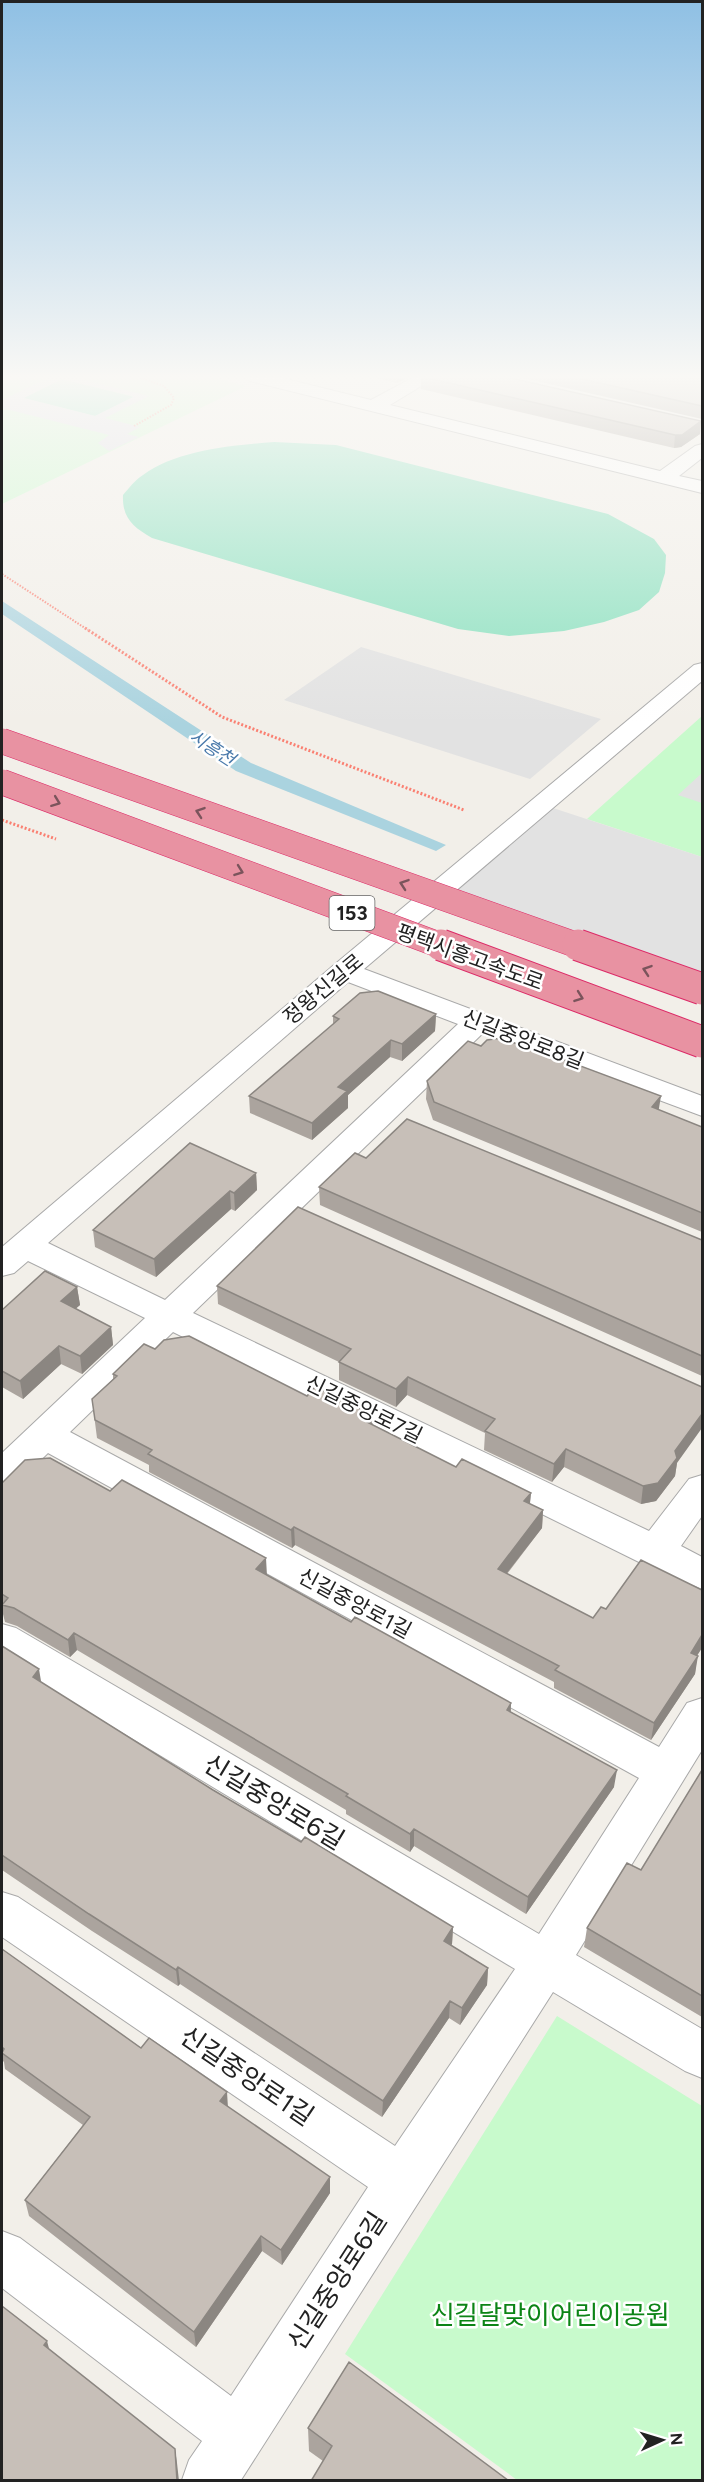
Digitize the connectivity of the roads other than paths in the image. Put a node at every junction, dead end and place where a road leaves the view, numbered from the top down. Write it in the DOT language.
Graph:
graph roads {
  1 [pos="702,670"];
  2 [pos="2,741"];
  3 [pos="2,782"];
  4 [pos="344,971"];
  5 [pos="702,989"];
  6 [pos="478,1021"];
  7 [pos="702,1042"];
  8 [pos="702,1107"];
  9 [pos="381,1112"];
  10 [pos="413,1125"];
  11 [pos="284,1204"];
  12 [pos="316,1219"];
  13 [pos="13,1255"];
  14 [pos="169,1314"];
  15 [pos="44,1434"];
  16 [pos="2,1475"];
  17 [pos="702,1489"];
  18 [pos="655,1552"];
  19 [pos="702,1574"];
  20 [pos="2,1640"];
  21 [pos="702,1715"];
  22 [pos="667,1772"];
  23 [pos="2,1912"];
  24 [pos="546,1963"];
  25 [pos="702,2055"];
  26 [pos="402,2180"];
  27 [pos="2,2256"];
  28 [pos="238,2435"];
  29 [pos="209,2481"];
  1 -- 4 [label="street, 정왕신길로"];
  5 -- 2 [label="highway, 153, one-way, bridge"];
  3 -- 7 [label="highway, 평택시흥고속도로 / 153, one-way, bridge"];
  4 -- 6 [label="street, 신길중앙로8길"];
  4 -- 13 [label="street, 정왕신길로"];
  6 -- 8 [label="street, 신길중앙로8길"];
  6 -- 9 [label="street"];
  9 -- 10 [label="street"];
  9 -- 11 [label="street"];
  11 -- 12 [label="street"];
  11 -- 14 [label="street"];
  13 -- 14 [label="street, 신길중앙로7길"];
  14 -- 15 [label="street"];
  14 -- 18 [label="street, 신길중앙로7길"];
  15 -- 16 [label="street"];
  15 -- 22 [label="street, 신길중앙로1길"];
  17 -- 18 [label="street"];
  18 -- 19 [label="street, 신길중앙로7길"];
  20 -- 24 [label="street, 신길중앙로6길"];
  21 -- 22 [label="street, 신길중앙로6길"];
  22 -- 24 [label="street, 신길중앙로6길"];
  23 -- 26 [label="street, 신길중앙로1길"];
  24 -- 25 [label="street, 신길중앙로6길"];
  24 -- 26 [label="street, 신길중앙로6길"];
  26 -- 28 [label="street, 신길중앙로6길"];
  27 -- 28 [label="street"];
  28 -- 29 [label="street, 신길중앙로6길"];
}
